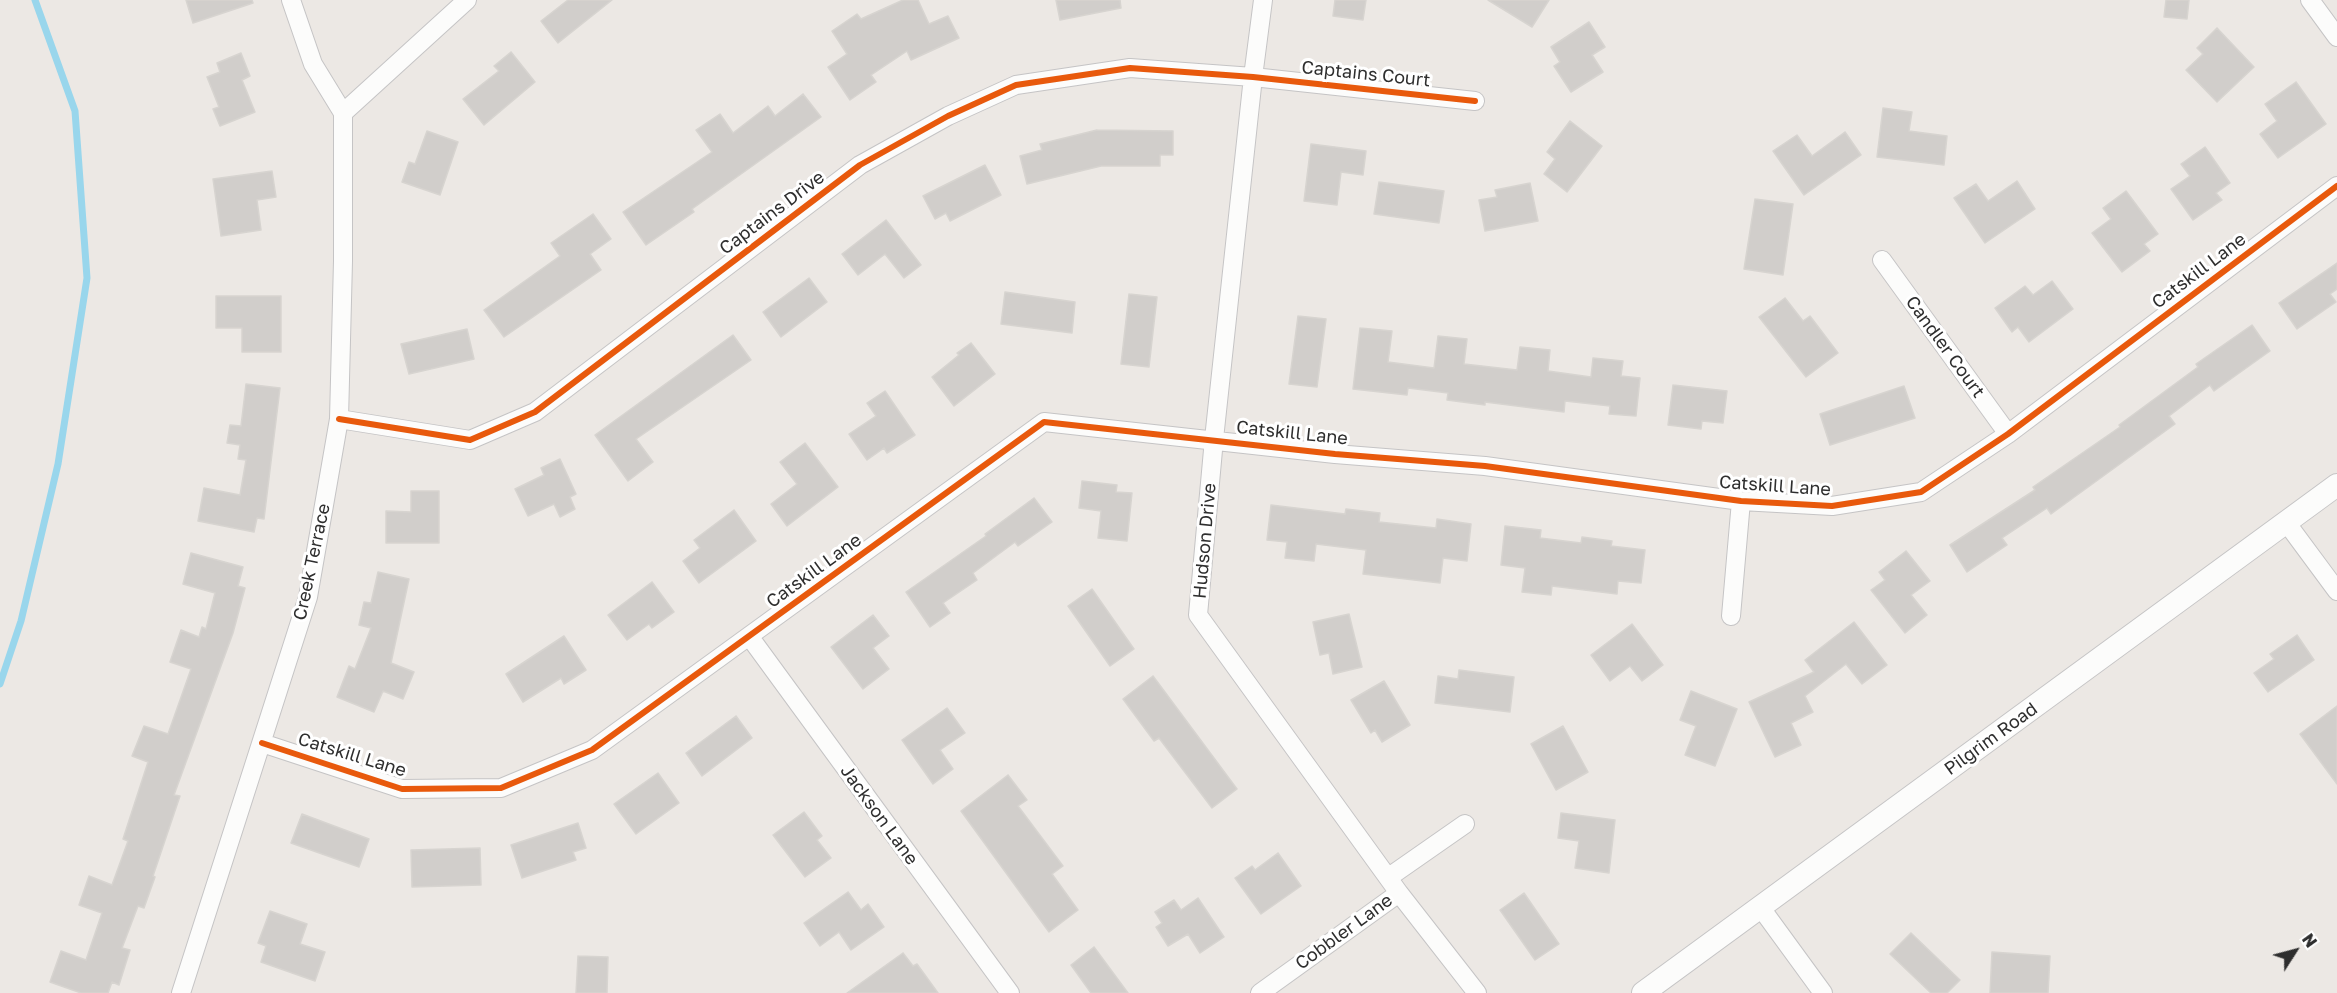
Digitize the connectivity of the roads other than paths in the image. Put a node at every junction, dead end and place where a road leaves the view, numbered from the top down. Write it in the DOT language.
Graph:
graph roads {
  1 [pos="291,0"];
  2 [pos="467,0"];
  3 [pos="1263,0"];
  4 [pos="2310,0"];
  5 [pos="2337,37"];
  6 [pos="1253,77"];
  7 [pos="1475,100"];
  8 [pos="343,113"];
  9 [pos="2337,186"];
  10 [pos="1882,260"];
  11 [pos="339,419"];
  12 [pos="2008,434"];
  13 [pos="1214,439"];
  14 [pos="2337,484"];
  15 [pos="1741,501"];
  16 [pos="2286,522"];
  17 [pos="2337,591"];
  18 [pos="1731,616"];
  19 [pos="748,636"];
  20 [pos="262,743"];
  21 [pos="1465,824"];
  22 [pos="1389,877"];
  23 [pos="1399,893"];
  24 [pos="1761,908"];
  25 [pos="181,993"];
  26 [pos="1010,993"];
  27 [pos="1260,993"];
  28 [pos="1477,993"];
  29 [pos="1643,993"];
  30 [pos="1824,993"];
  1 -- 8 [label="street"];
  2 -- 8 [label="street"];
  3 -- 6 [label="street, Hudson Drive"];
  4 -- 5 [label="street"];
  6 -- 7 [label="street, Captains Court"];
  6 -- 11 [label="street, Captains Drive"];
  6 -- 13 [label="street, Hudson Drive"];
  8 -- 11 [label="street, Creek Terrace"];
  9 -- 12 [label="street, Catskill Lane"];
  10 -- 12 [label="street, Candler Court"];
  11 -- 20 [label="street, Creek Terrace"];
  12 -- 15 [label="street, Catskill Lane"];
  13 -- 15 [label="street, Catskill Lane"];
  13 -- 19 [label="street, Catskill Lane"];
  13 -- 22 [label="street, Hudson Drive"];
  14 -- 16 [label="street, Pilgrim Road"];
  15 -- 18 [label="street"];
  16 -- 17 [label="street"];
  16 -- 24 [label="street, Pilgrim Road"];
  19 -- 20 [label="street, Catskill Lane"];
  19 -- 26 [label="street, Jackson Lane"];
  20 -- 25 [label="street, Creek Terrace"];
  21 -- 22 [label="street"];
  22 -- 23 [label="street, Hudson Drive"];
  23 -- 27 [label="street, Cobbler Lane"];
  23 -- 28 [label="street, Hudson Drive"];
  24 -- 29 [label="street, Pilgrim Road"];
  24 -- 30 [label="street"];
}
